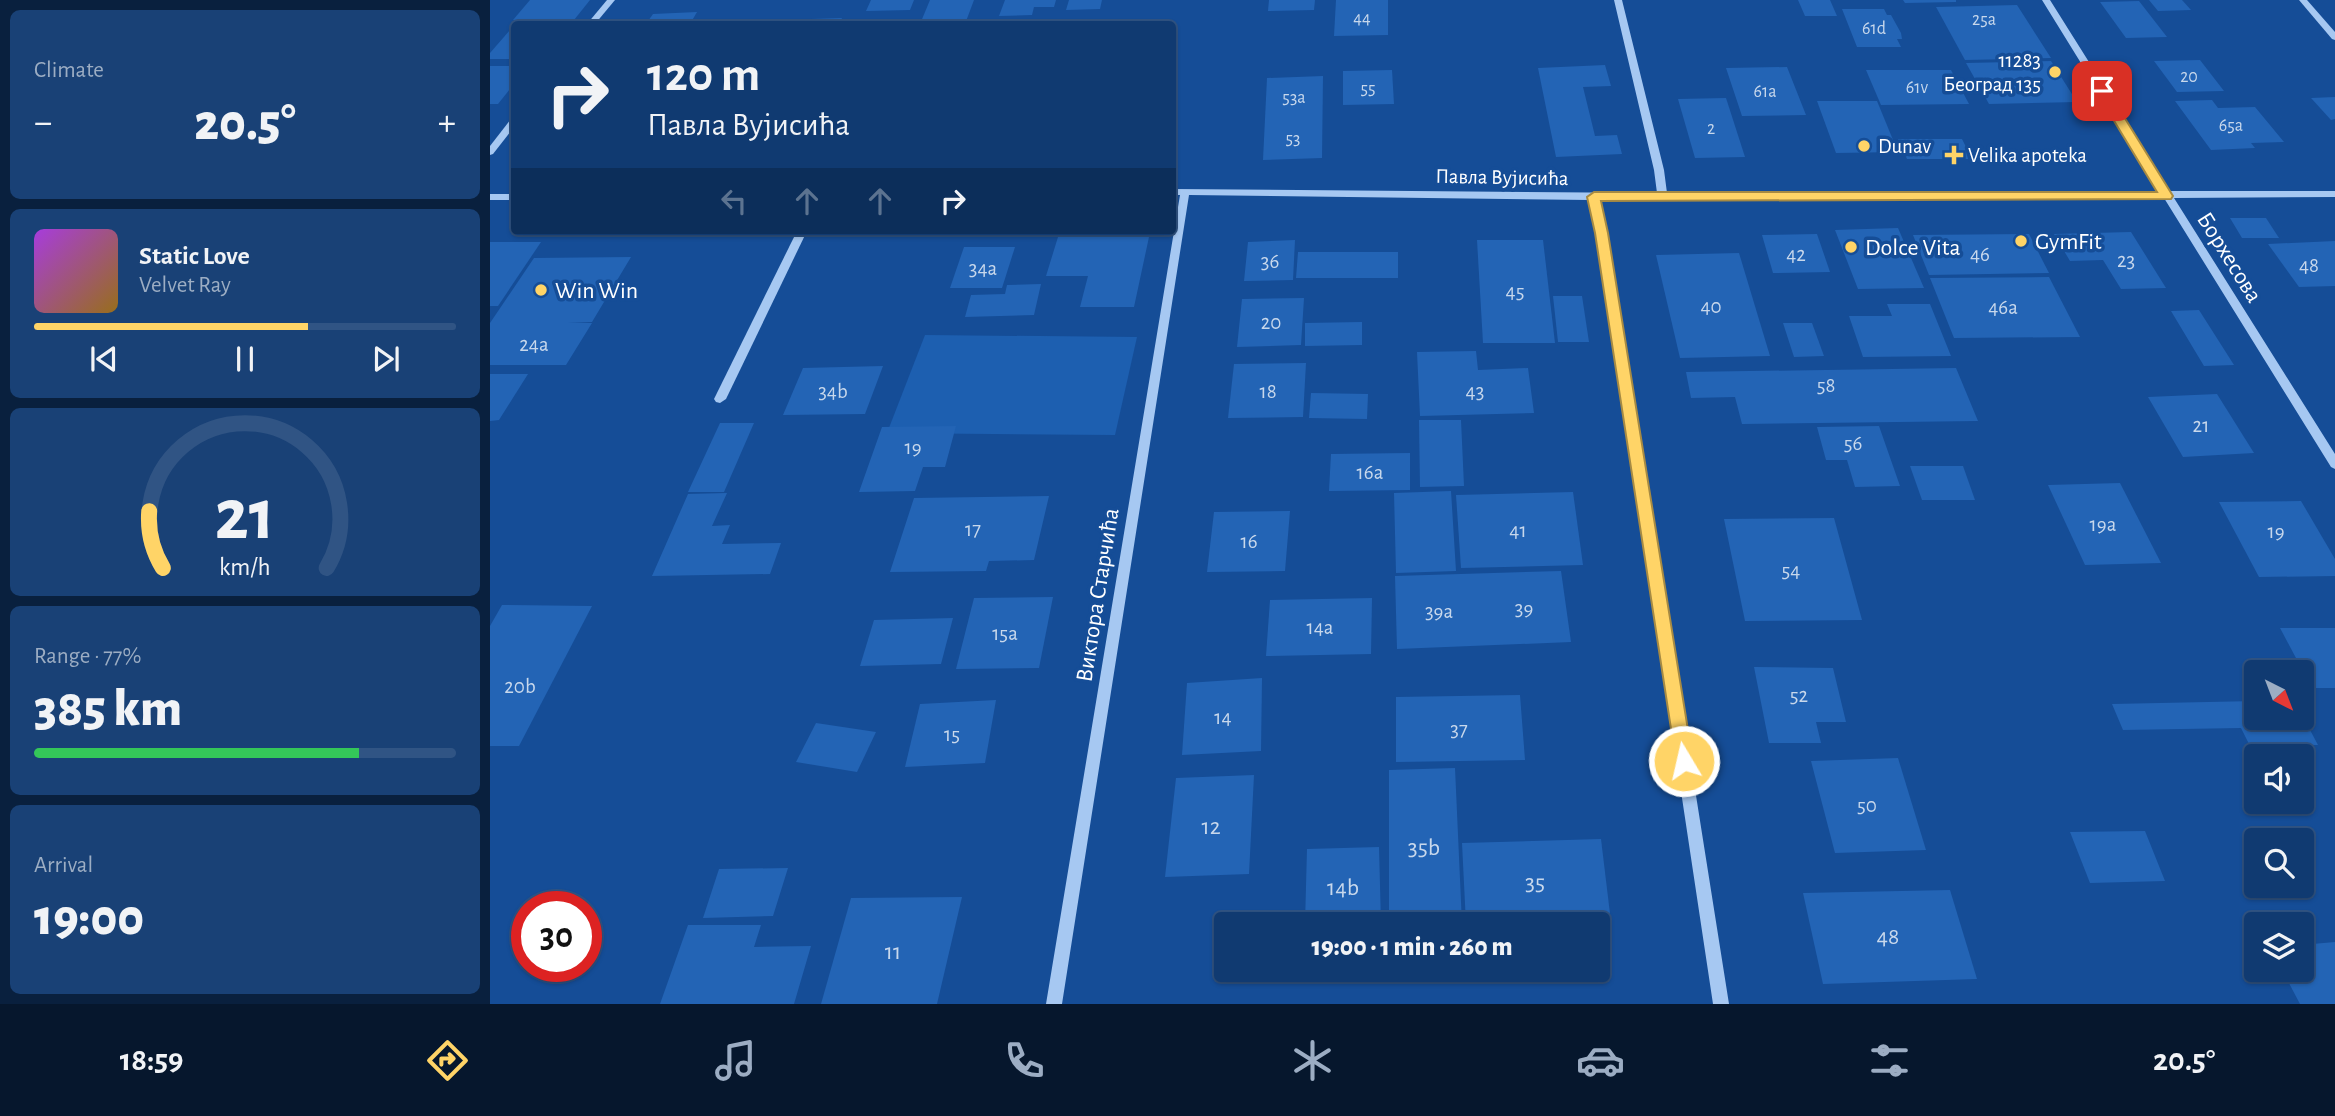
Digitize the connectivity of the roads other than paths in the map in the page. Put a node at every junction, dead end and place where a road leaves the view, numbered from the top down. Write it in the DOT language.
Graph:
graph roads {
  1 [pos="611,0"];
  2 [pos="1618,0"];
  3 [pos="2046,0"];
  4 [pos="2303,0"];
  5 [pos="594,21"];
  6 [pos="2335,37"];
  7 [pos="511,125"];
  8 [pos="490,152"];
  9 [pos="1179,192"];
  10 [pos="2335,194"];
  11 [pos="1662,196"];
  12 [pos="2166,196"];
  13 [pos="490,197"];
  14 [pos="511,197"];
  15 [pos="1594,197"];
  16 [pos="1176,211"];
  17 [pos="800,235"];
  18 [pos="1172,235"];
  19 [pos="720,399"];
  20 [pos="2335,464"];
  21 [pos="1054,1004"];
  22 [pos="1721,1004"];
  1 -- 5 [label="street"];
  2 -- 11 [label="street"];
  3 -- 12 [label="street, Борхесова"];
  4 -- 6 [label="street"];
  7 -- 8 [label="street"];
  9 -- 15 [label="street, Павла Вујисића"];
  9 -- 16 [label="street, Виктора Старчића"];
  10 -- 12 [label="street, Павла Вујисића"];
  11 -- 12 [label="street, Павла Вујисића"];
  11 -- 15 [label="street, Павла Вујисића"];
  12 -- 20 [label="street, Борхесова"];
  13 -- 14 [label="street"];
  15 -- 22 [label="street"];
  17 -- 19 [label="street"];
  18 -- 21 [label="street, Виктора Старчића"];
}
